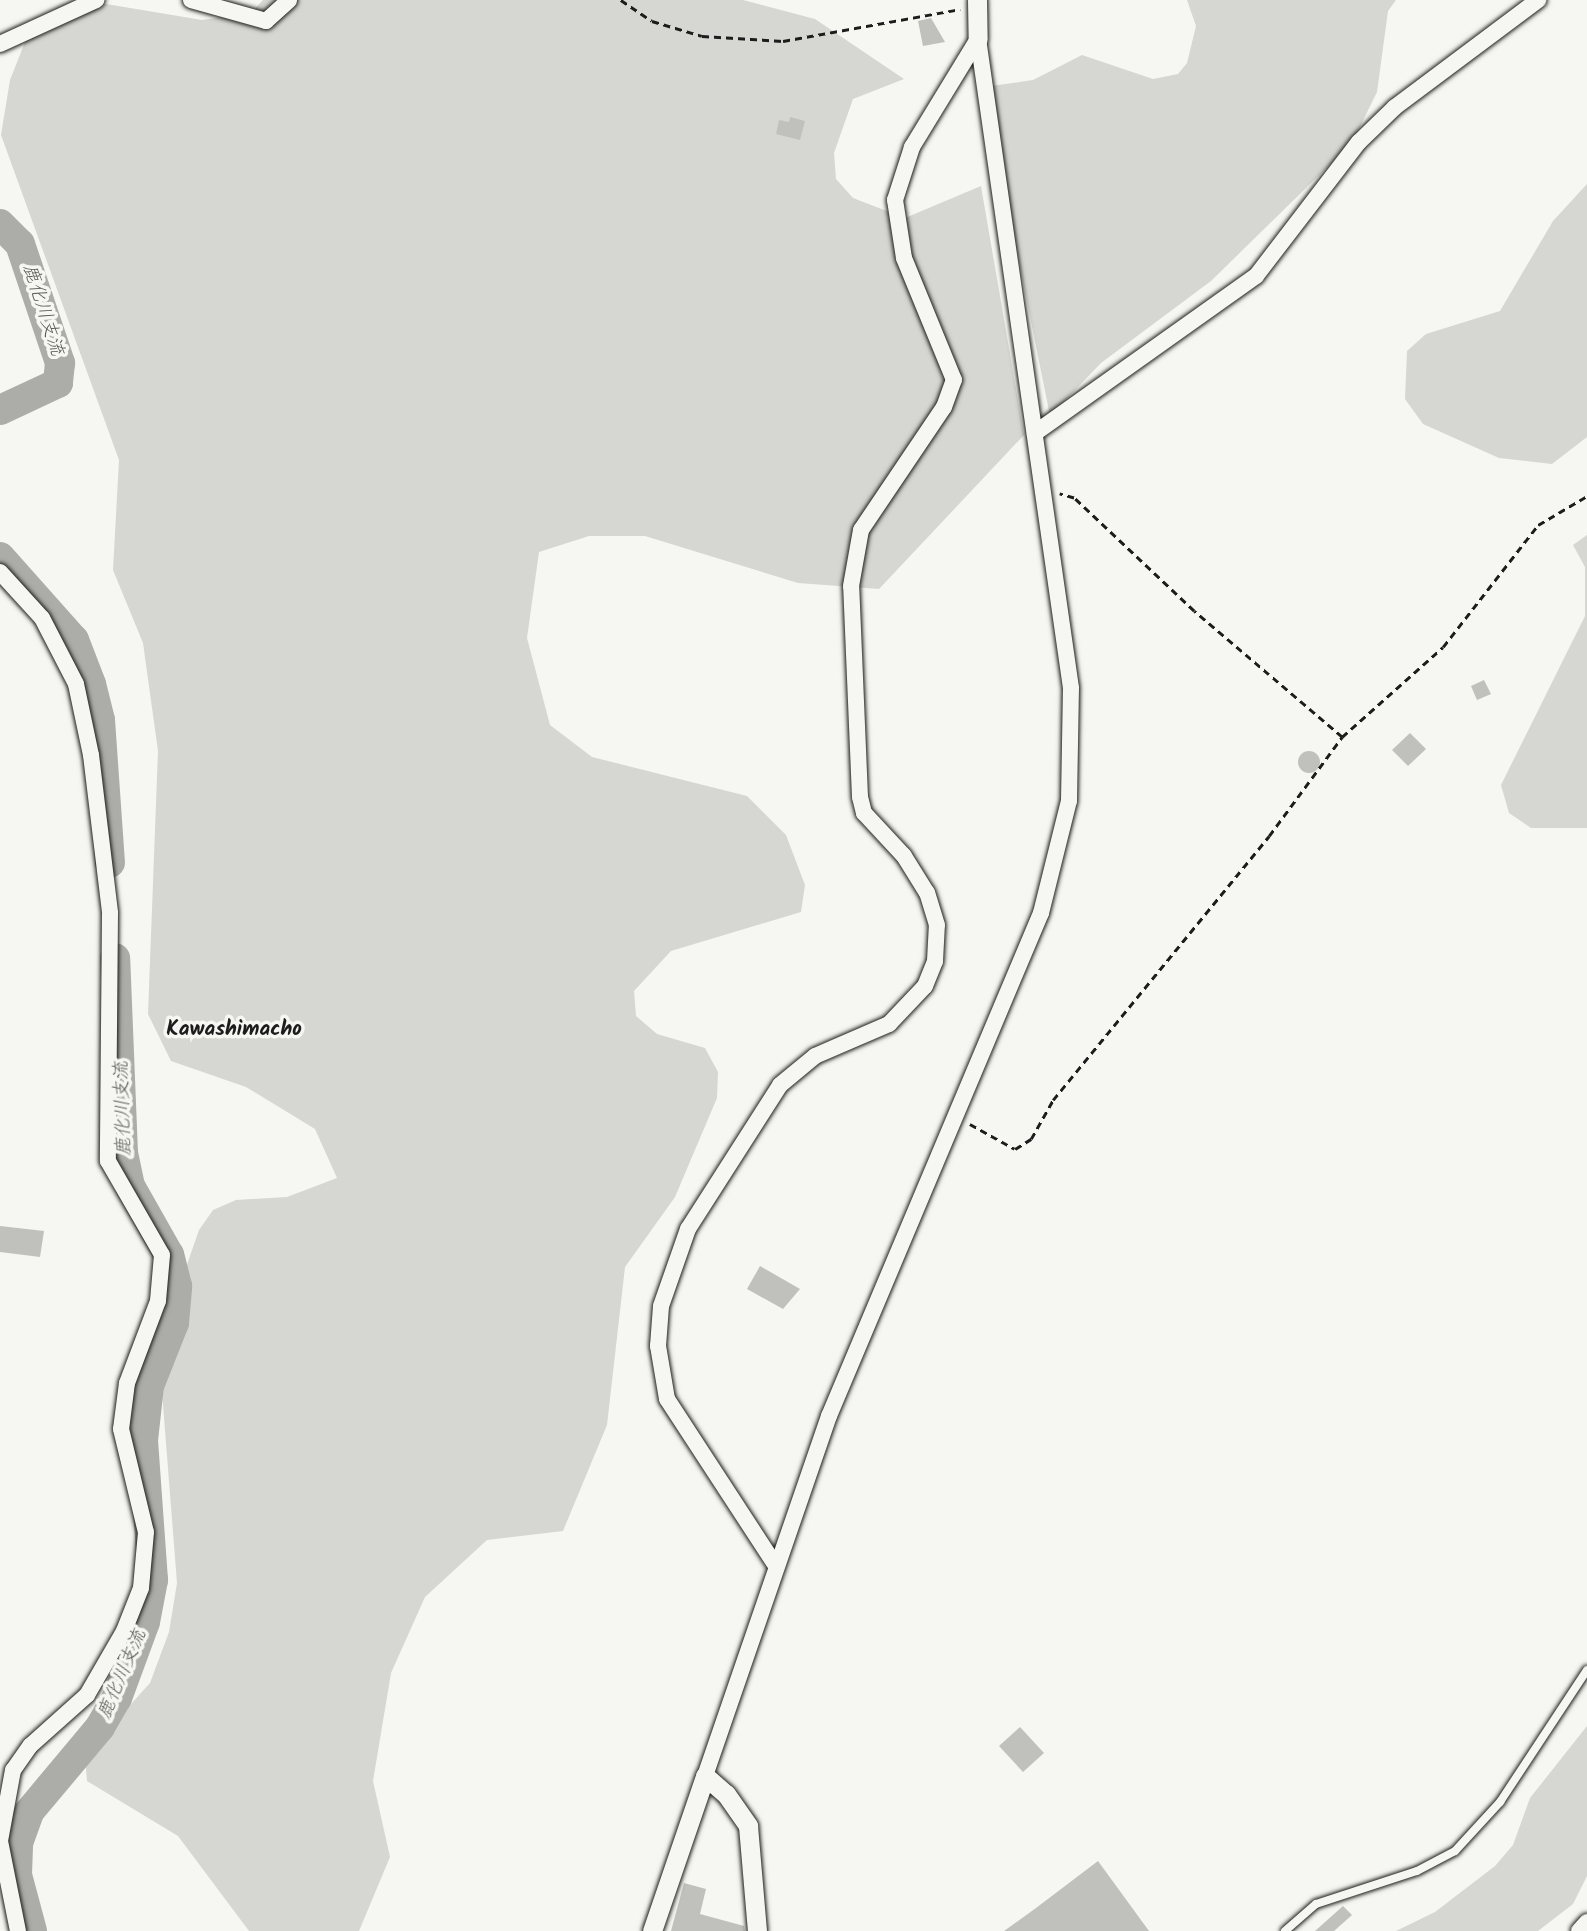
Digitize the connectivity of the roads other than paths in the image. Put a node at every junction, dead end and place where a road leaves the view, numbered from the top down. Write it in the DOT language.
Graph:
graph roads {
  1 [pos="96,0"];
  2 [pos="191,0"];
  3 [pos="289,0"];
  4 [pos="1538,0"];
  5 [pos="972,2"];
  6 [pos="978,39"];
  7 [pos="0,44"];
  8 [pos="1035,433"];
  9 [pos="0,572"];
  10 [pos="774,1563"];
  11 [pos="1587,1670"];
  12 [pos="705,1776"];
  13 [pos="1587,1922"];
  14 [pos="18,1931"];
  15 [pos="652,1931"];
  16 [pos="757,1931"];
  17 [pos="1285,1931"];
  18 [pos="1579,1931"];
  1 -- 7 [label="street"];
  2 -- 3 [label="street"];
  4 -- 8 [label="street"];
  5 -- 6 [label="street"];
  6 -- 8 [label="street"];
  6 -- 10 [label="street"];
  8 -- 10 [label="street"];
  9 -- 14 [label="street"];
  10 -- 12 [label="street"];
  11 -- 17 [label="lane"];
  12 -- 15 [label="street"];
  12 -- 16 [label="street"];
  13 -- 18 [label="street"];
}
